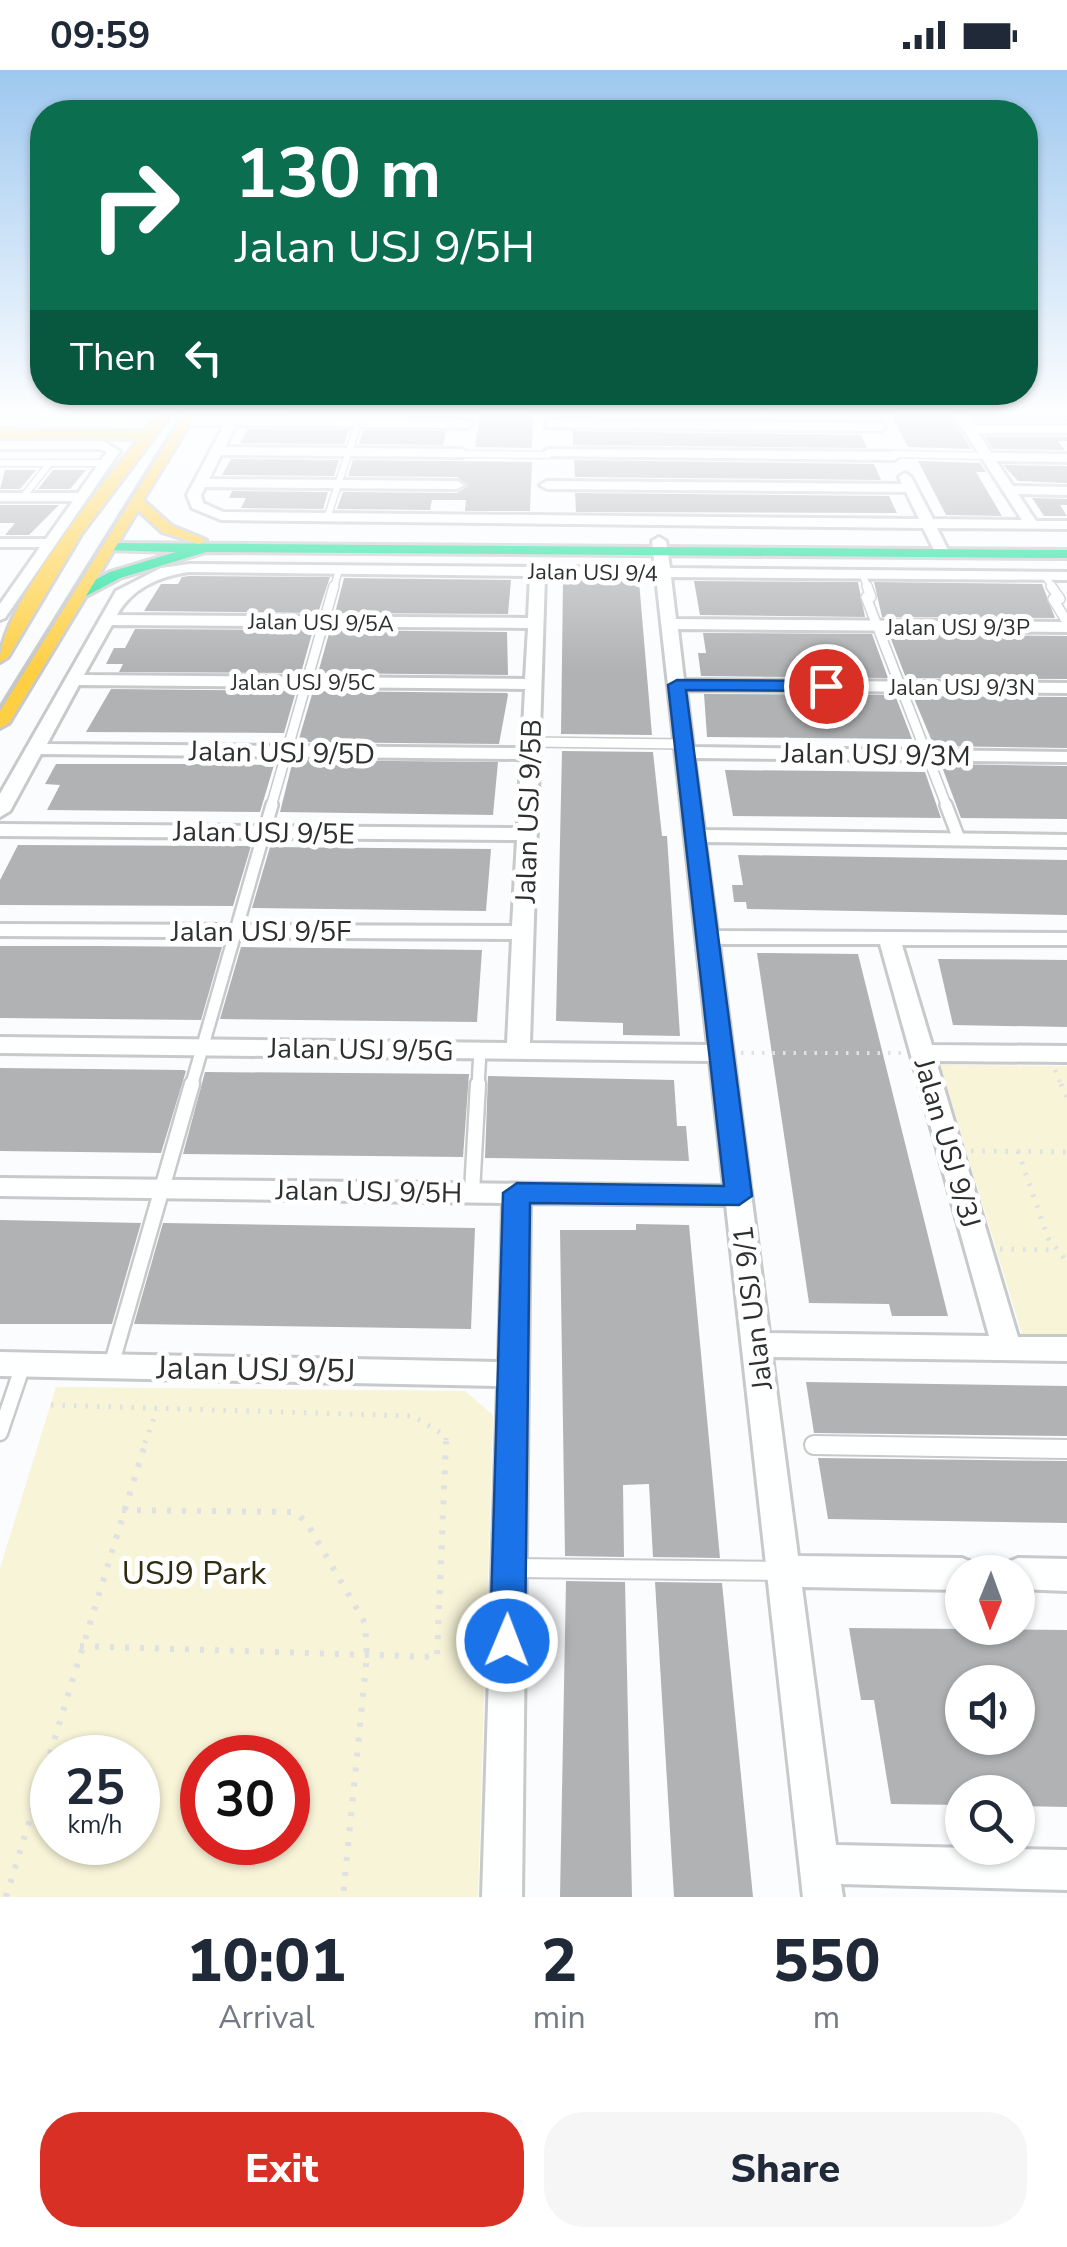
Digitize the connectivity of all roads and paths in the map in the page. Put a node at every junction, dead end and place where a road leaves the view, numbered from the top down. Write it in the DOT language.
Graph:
graph roads {
  1 [pos="73,500"];
  2 [pos="197,500"];
  3 [pos="333,500"];
  4 [pos="454,500"];
  5 [pos="546,500"];
  6 [pos="916,500"];
  7 [pos="1016,500"];
  8 [pos="84,501"];
  9 [pos="137,502"];
  10 [pos="0,506"];
  11 [pos="328,518"];
  12 [pos="451,519"];
  13 [pos="545,520"];
  14 [pos="1031,524"];
  15 [pos="1067,525"];
  16 [pos="936,539"];
  17 [pos="1067,542"];
  18 [pos="0,543"];
  19 [pos="50,544"];
  20 [pos="108,544"];
  21 [pos="202,544"];
  22 [pos="1067,554"];
  23 [pos="661,555"];
  24 [pos="340,569"];
  25 [pos="538,571"];
  26 [pos="862,574"];
  27 [pos="1046,576"];
  28 [pos="1067,576"];
  29 [pos="0,588"];
  30 [pos="81,593"];
  31 [pos="24,596"];
  32 [pos="0,615"];
  33 [pos="106,620"];
  34 [pos="324,622"];
  35 [pos="536,624"];
  36 [pos="670,624"];
  37 [pos="1067,625"];
  38 [pos="877,626"];
  39 [pos="3,648"];
  40 [pos="72,680"];
  41 [pos="307,682"];
  42 [pos="534,684"];
  43 [pos="677,685"];
  44 [pos="900,686"];
  45 [pos="1067,688"];
  46 [pos="0,722"];
  47 [pos="531,748"];
  48 [pos="684,748"];
  49 [pos="34,749"];
  50 [pos="287,752"];
  51 [pos="926,755"];
  52 [pos="1067,757"];
  53 [pos="0,810"];
  54 [pos="0,830"];
  55 [pos="264,832"];
  56 [pos="527,834"];
  57 [pos="695,836"];
  58 [pos="959,840"];
  59 [pos="1067,841"];
  60 [pos="0,930"];
  61 [pos="236,931"];
  62 [pos="523,933"];
  63 [pos="707,936"];
  64 [pos="889,938"];
  65 [pos="1067,939"];
  66 [pos="0,1046"];
  67 [pos="202,1048"];
  68 [pos="480,1050"];
  69 [pos="518,1050"];
  70 [pos="721,1053"];
  71 [pos="922,1053"];
  72 [pos="1060,1060"];
  73 [pos="1067,1098"];
  74 [pos="966,1150"];
  75 [pos="1018,1151"];
  76 [pos="1067,1152"];
  77 [pos="0,1187"];
  78 [pos="162,1189"];
  79 [pos="472,1192"];
  80 [pos="517,1193"];
  81 [pos="739,1196"];
  82 [pos="996,1249"];
  83 [pos="1055,1250"];
  84 [pos="1067,1262"];
  85 [pos="756,1345"];
  86 [pos="1007,1348"];
  87 [pos="1067,1349"];
  88 [pos="11,1364"];
  89 [pos="111,1366"];
  90 [pos="513,1374"];
  91 [pos="51,1405"];
  92 [pos="158,1408"];
  93 [pos="0,1433"];
  94 [pos="814,1446"];
  95 [pos="1067,1449"];
  96 [pos="122,1510"];
  97 [pos="509,1568"];
  98 [pos="784,1572"];
  99 [pos="945,1574"];
  100 [pos="1035,1574"];
  101 [pos="1067,1575"];
  102 [pos="80,1646"];
  103 [pos="367,1655"];
  104 [pos="1067,1870"];
  105 [pos="821,1880"];
  106 [pos="6,1897"];
  107 [pos="343,1897"];
  108 [pos="502,1897"];
  1 -- 8 [label="street"];
  2 -- 11 [label="street"];
  3 -- 11 [label="lane"];
  4 -- 12 [label="street"];
  5 -- 13 [label="street"];
  6 -- 16 [label="street"];
  7 -- 14 [label="street"];
  8 -- 10 [label="street"];
  8 -- 19 [label="street"];
  8 -- 20 [label="main road"];
  8 -- 31 [label="main road"];
  9 -- 20 [label="main road"];
  9 -- 21 [label="main road"];
  11 -- 12 [label="street"];
  12 -- 13 [label="street"];
  13 -- 16 [label="street"];
  14 -- 15 [label="street"];
  14 -- 16 [label="street"];
  16 -- 17 [label="main road"];
  16 -- 22 [label="main road"];
  16 -- 23 [label="main road"];
  18 -- 19 [label="street"];
  19 -- 31 [label="street"];
  20 -- 21 [label="main road"];
  20 -- 30 [label="main road"];
  20 -- 31 [label="main road"];
  21 -- 23 [label="main road"];
  21 -- 30 [label="main road"];
  23 -- 25 [label="street, Jalan USJ 9/4"];
  23 -- 26 [label="street, Jalan USJ 9/4"];
  23 -- 36 [label="street, Jalan USJ 9/1"];
  24 -- 25 [label="street, Jalan USJ 9/4"];
  24 -- 33 [label="street, Jalan USJ 9/4"];
  24 -- 34 [label="lane"];
  25 -- 35 [label="street, Jalan USJ 9/5B"];
  26 -- 27 [label="street, Jalan USJ 9/4"];
  26 -- 38 [label="lane"];
  27 -- 28 [label="street, Jalan USJ 9/4"];
  27 -- 37 [label="lane"];
  29 -- 31 [label="street"];
  30 -- 46 [label="main road"];
  31 -- 32 [label="street"];
  31 -- 39 [label="main road"];
  33 -- 34 [label="street, Jalan USJ 9/5A"];
  33 -- 40 [label="street"];
  34 -- 35 [label="street, Jalan USJ 9/5A"];
  34 -- 41 [label="lane"];
  35 -- 42 [label="street, Jalan USJ 9/5B"];
  36 -- 38 [label="street, Jalan USJ 9/3P"];
  36 -- 43 [label="street, Jalan USJ 9/1"];
  37 -- 38 [label="street, Jalan USJ 9/3P"];
  38 -- 44 [label="lane"];
  40 -- 41 [label="street, Jalan USJ 9/5C"];
  40 -- 49 [label="street"];
  41 -- 42 [label="street, Jalan USJ 9/5C"];
  41 -- 50 [label="lane"];
  42 -- 47 [label="street, Jalan USJ 9/5B"];
  43 -- 44 [label="street, Jalan USJ 9/3N"];
  43 -- 48 [label="street, Jalan USJ 9/1"];
  44 -- 45 [label="street, Jalan USJ 9/3N"];
  44 -- 51 [label="lane"];
  47 -- 48 [label="lane"];
  47 -- 50 [label="street, Jalan USJ 9/5D"];
  47 -- 56 [label="street, Jalan USJ 9/5B"];
  48 -- 51 [label="street, Jalan USJ 9/3M"];
  48 -- 57 [label="street, Jalan USJ 9/1"];
  49 -- 50 [label="street, Jalan USJ 9/5D"];
  49 -- 53 [label="street"];
  50 -- 55 [label="lane"];
  51 -- 52 [label="street, Jalan USJ 9/3M"];
  51 -- 58 [label="lane"];
  54 -- 55 [label="street, Jalan USJ 9/5E"];
  55 -- 56 [label="street, Jalan USJ 9/5E"];
  55 -- 61 [label="lane"];
  56 -- 62 [label="street, Jalan USJ 9/5B"];
  57 -- 58 [label="street"];
  57 -- 63 [label="street, Jalan USJ 9/1"];
  58 -- 59 [label="street"];
  60 -- 61 [label="street, Jalan USJ 9/5F"];
  61 -- 62 [label="street, Jalan USJ 9/5F"];
  61 -- 67 [label="lane"];
  62 -- 69 [label="street, Jalan USJ 9/5B"];
  63 -- 64 [label="street"];
  63 -- 70 [label="street, Jalan USJ 9/1"];
  64 -- 65 [label="street"];
  64 -- 71 [label="street, Jalan USJ 9/3J"];
  66 -- 67 [label="street, Jalan USJ 9/5G"];
  67 -- 68 [label="street, Jalan USJ 9/5G"];
  67 -- 78 [label="lane"];
  68 -- 69 [label="street, Jalan USJ 9/5G"];
  68 -- 79 [label="lane"];
  69 -- 70 [label="street, Jalan USJ 9/5G"];
  70 -- 71 [label="path"];
  70 -- 81 [label="street, Jalan USJ 9/1"];
  71 -- 72 [label="street"];
  71 -- 86 [label="street, Jalan USJ 9/3J"];
  72 -- 73 [label="path"];
  74 -- 75 [label="path"];
  75 -- 76 [label="path"];
  75 -- 83 [label="path"];
  77 -- 78 [label="street, Jalan USJ 9/5H"];
  78 -- 79 [label="street, Jalan USJ 9/5H"];
  78 -- 89 [label="lane"];
  79 -- 80 [label="street, Jalan USJ 9/5H"];
  80 -- 81 [label="street, Jalan USJ 9/5H"];
  80 -- 90 [label="street"];
  81 -- 85 [label="street, Jalan USJ 9/1"];
  82 -- 83 [label="path"];
  83 -- 84 [label="path"];
  85 -- 86 [label="street"];
  85 -- 98 [label="street, Jalan USJ 9/1"];
  86 -- 87 [label="street"];
  88 -- 89 [label="street, Jalan USJ 9/5J"];
  88 -- 93 [label="lane"];
  89 -- 90 [label="street, Jalan USJ 9/5J"];
  90 -- 97 [label="street"];
  91 -- 92 [label="path"];
  92 -- 96 [label="path"];
  92 -- 103 [label="path"];
  94 -- 95 [label="lane"];
  96 -- 102 [label="path"];
  96 -- 103 [label="path"];
  97 -- 98 [label="lane"];
  97 -- 108 [label="street"];
  98 -- 99 [label="street"];
  98 -- 105 [label="street, Jalan USJ 9/1"];
  100 -- 101 [label="street"];
  102 -- 103 [label="path"];
  102 -- 106 [label="path"];
  103 -- 107 [label="path"];
  104 -- 105 [label="street"];
}
